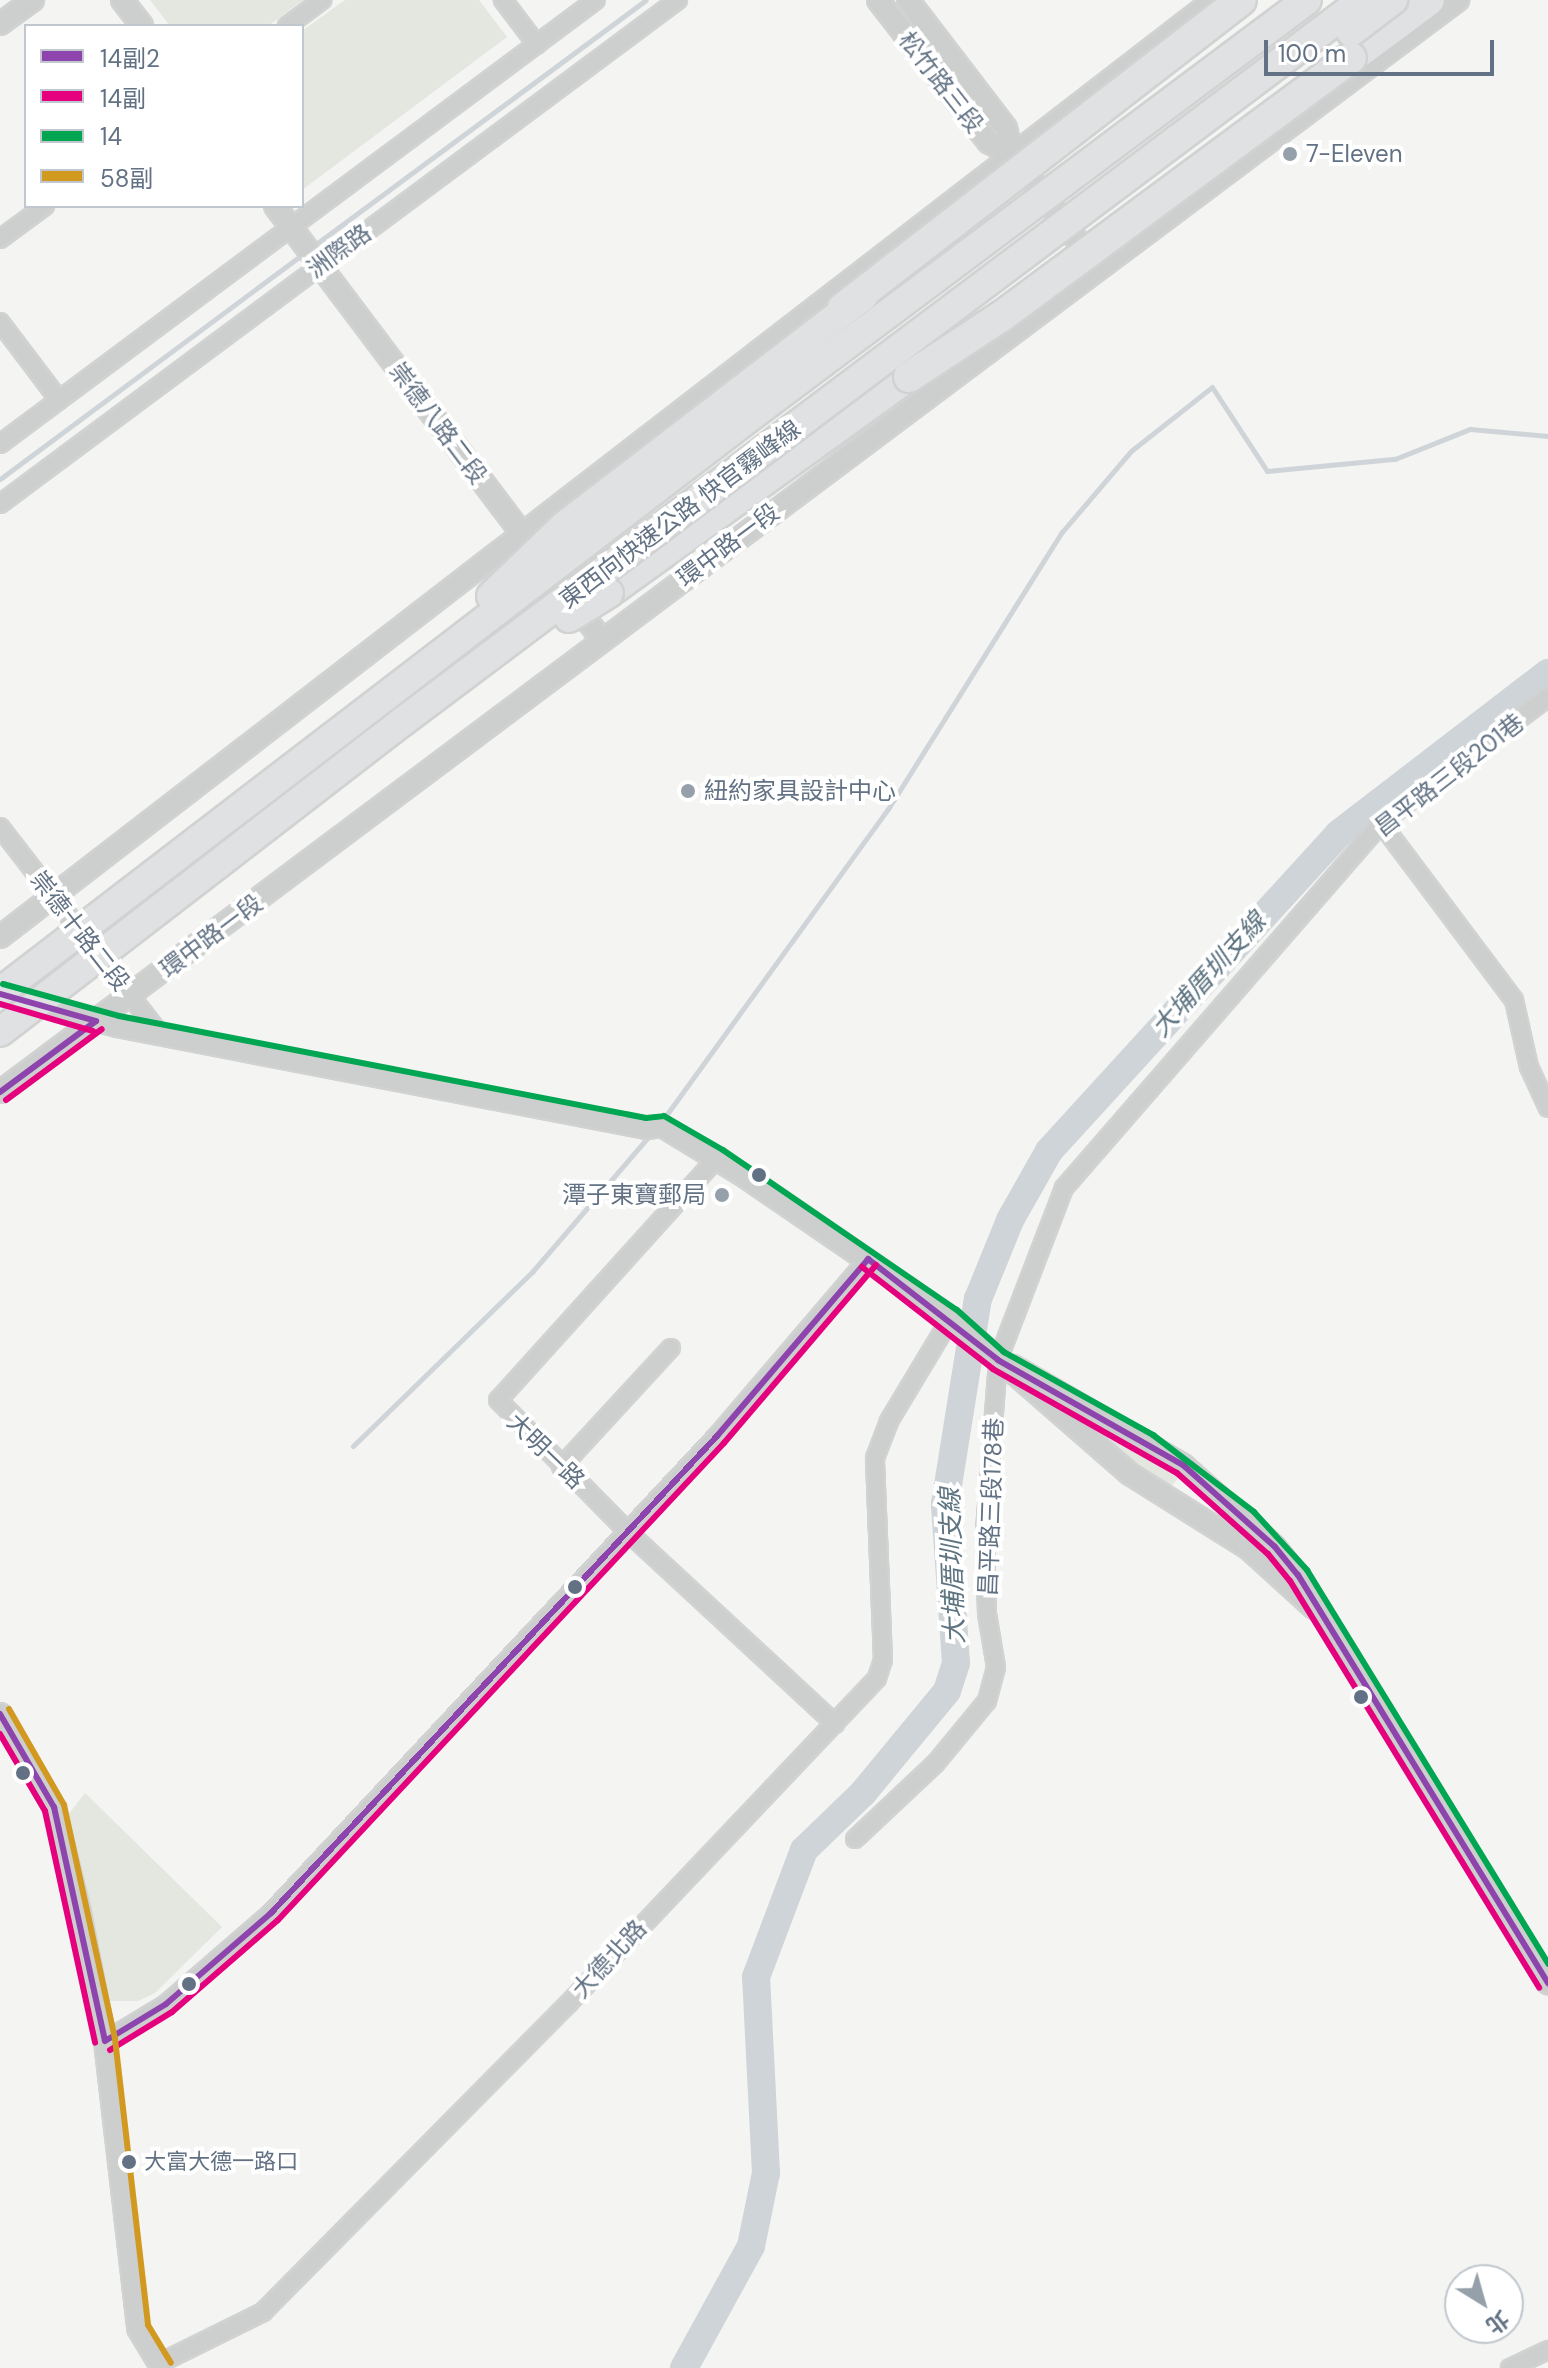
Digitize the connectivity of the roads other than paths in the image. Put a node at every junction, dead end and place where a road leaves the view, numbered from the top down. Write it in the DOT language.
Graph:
graph roads {
  1 [pos="33,0"];
  2 [pos="122,0"];
  3 [pos="322,0"];
  4 [pos="503,0"];
  5 [pos="596,0"];
  6 [pos="678,0"];
  7 [pos="878,0"];
  8 [pos="908,0"];
  9 [pos="1214,0"];
  10 [pos="1241,0"];
  11 [pos="1276,0"];
  12 [pos="1307,0"];
  13 [pos="1363,0"];
  14 [pos="1393,0"];
  15 [pos="1429,0"];
  16 [pos="1458,0"];
  17 [pos="0,24"];
  18 [pos="140,24"];
  19 [pos="290,24"];
  20 [pos="537,45"];
  21 [pos="1012,154"];
  22 [pos="42,208"];
  23 [pos="277,208"];
  24 [pos="291,227"];
  25 [pos="0,239"];
  26 [pos="312,256"];
  27 [pos="1101,271"];
  28 [pos="843,308"];
  29 [pos="0,322"];
  30 [pos="909,377"];
  31 [pos="59,400"];
  32 [pos="0,444"];
  33 [pos="0,504"];
  34 [pos="523,536"];
  35 [pos="602,640"];
  36 [pos="390,693"];
  37 [pos="1548,697"];
  38 [pos="402,722"];
  39 [pos="1381,823"];
  40 [pos="0,827"];
  41 [pos="53,896"];
  42 [pos="0,937"];
  43 [pos="7,995"];
  44 [pos="130,996"];
  45 [pos="96,1021"];
  46 [pos="0,1032"];
  47 [pos="160,1034"];
  48 [pos="0,1092"];
  49 [pos="1548,1108"];
  50 [pos="717,1158"];
  51 [pos="868,1259"];
  52 [pos="951,1318"];
  53 [pos="671,1348"];
  54 [pos="998,1360"];
  55 [pos="561,1467"];
  56 [pos="629,1533"];
  57 [pos="1314,1608"];
  58 [pos="0,1714"];
  59 [pos="835,1724"];
  60 [pos="855,1839"];
  61 [pos="1548,1983"];
  62 [pos="105,2041"];
  63 [pos="1548,2350"];
  64 [pos="161,2365"];
  65 [pos="1510,2368"];
  1 -- 17 [label="street"];
  2 -- 18 [label="street"];
  3 -- 19 [label="street"];
  4 -- 20 [label="street"];
  5 -- 20 [label="street, 洲際路"];
  6 -- 26 [label="street, 洲際路"];
  7 -- 21 [label="street, 松竹路三段"];
  8 -- 21 [label="street, 松竹路三段"];
  9 -- 21 [label="street"];
  10 -- 28 [label="highway, bridge"];
  11 -- 28 [label="highway, bridge"];
  12 -- 36 [label="highway, 東西向快速公路 快官霧峰線, bridge"];
  13 -- 38 [label="highway, 東西向快速公路 快官霧峰線, bridge"];
  14 -- 30 [label="highway, bridge"];
  15 -- 30 [label="highway, bridge"];
  16 -- 27 [label="street, 環中路一段"];
  20 -- 24 [label="street, 洲際路"];
  21 -- 27 [label="street, 松竹路三段"];
  21 -- 34 [label="street"];
  22 -- 25 [label="street"];
  23 -- 24 [label="street, 崇德八路二段"];
  24 -- 26 [label="street, 崇德八路二段"];
  24 -- 31 [label="street, 洲際路"];
  26 -- 33 [label="street, 洲際路"];
  26 -- 34 [label="street, 崇德八路二段"];
  27 -- 35 [label="street, 環中路一段"];
  28 -- 36 [label="highway, bridge"];
  29 -- 31 [label="street"];
  30 -- 38 [label="highway, bridge"];
  31 -- 32 [label="street, 洲際路"];
  34 -- 35 [label="street, 崇德八路二段"];
  34 -- 41 [label="street"];
  35 -- 44 [label="street, 環中路一段"];
  36 -- 43 [label="highway, 東西向快速公路 快官霧峰線, bridge"];
  37 -- 39 [label="street, 昌平路三段201巷"];
  38 -- 46 [label="highway, 東西向快速公路 快官霧峰線, bridge"];
  39 -- 49 [label="street"];
  39 -- 54 [label="street, 昌平路三段201巷"];
  40 -- 41 [label="street, 崇德十路二段"];
  41 -- 42 [label="street"];
  41 -- 44 [label="street, 崇德十路二段"];
  43 -- 45 [label="street"];
  44 -- 45 [label="street, 環中路一段"];
  44 -- 47 [label="street, 崇德十路二段"];
  45 -- 47 [label="street"];
  45 -- 48 [label="street, 環中路一段"];
  47 -- 50 [label="street"];
  50 -- 51 [label="street"];
  50 -- 55 [label="street, 大明一路"];
  51 -- 52 [label="street"];
  51 -- 56 [label="street"];
  52 -- 54 [label="street"];
  52 -- 59 [label="street, 大德北路"];
  53 -- 55 [label="street"];
  54 -- 57 [label="street"];
  54 -- 57 [label="street"];
  54 -- 60 [label="street, 昌平路三段178巷"];
  55 -- 56 [label="street, 大明一路"];
  56 -- 59 [label="street, 大明一路"];
  56 -- 62 [label="street"];
  57 -- 61 [label="street"];
  58 -- 62 [label="street"];
  59 -- 64 [label="street, 大德北路"];
  62 -- 64 [label="street"];
  63 -- 65 [label="street"];
}
